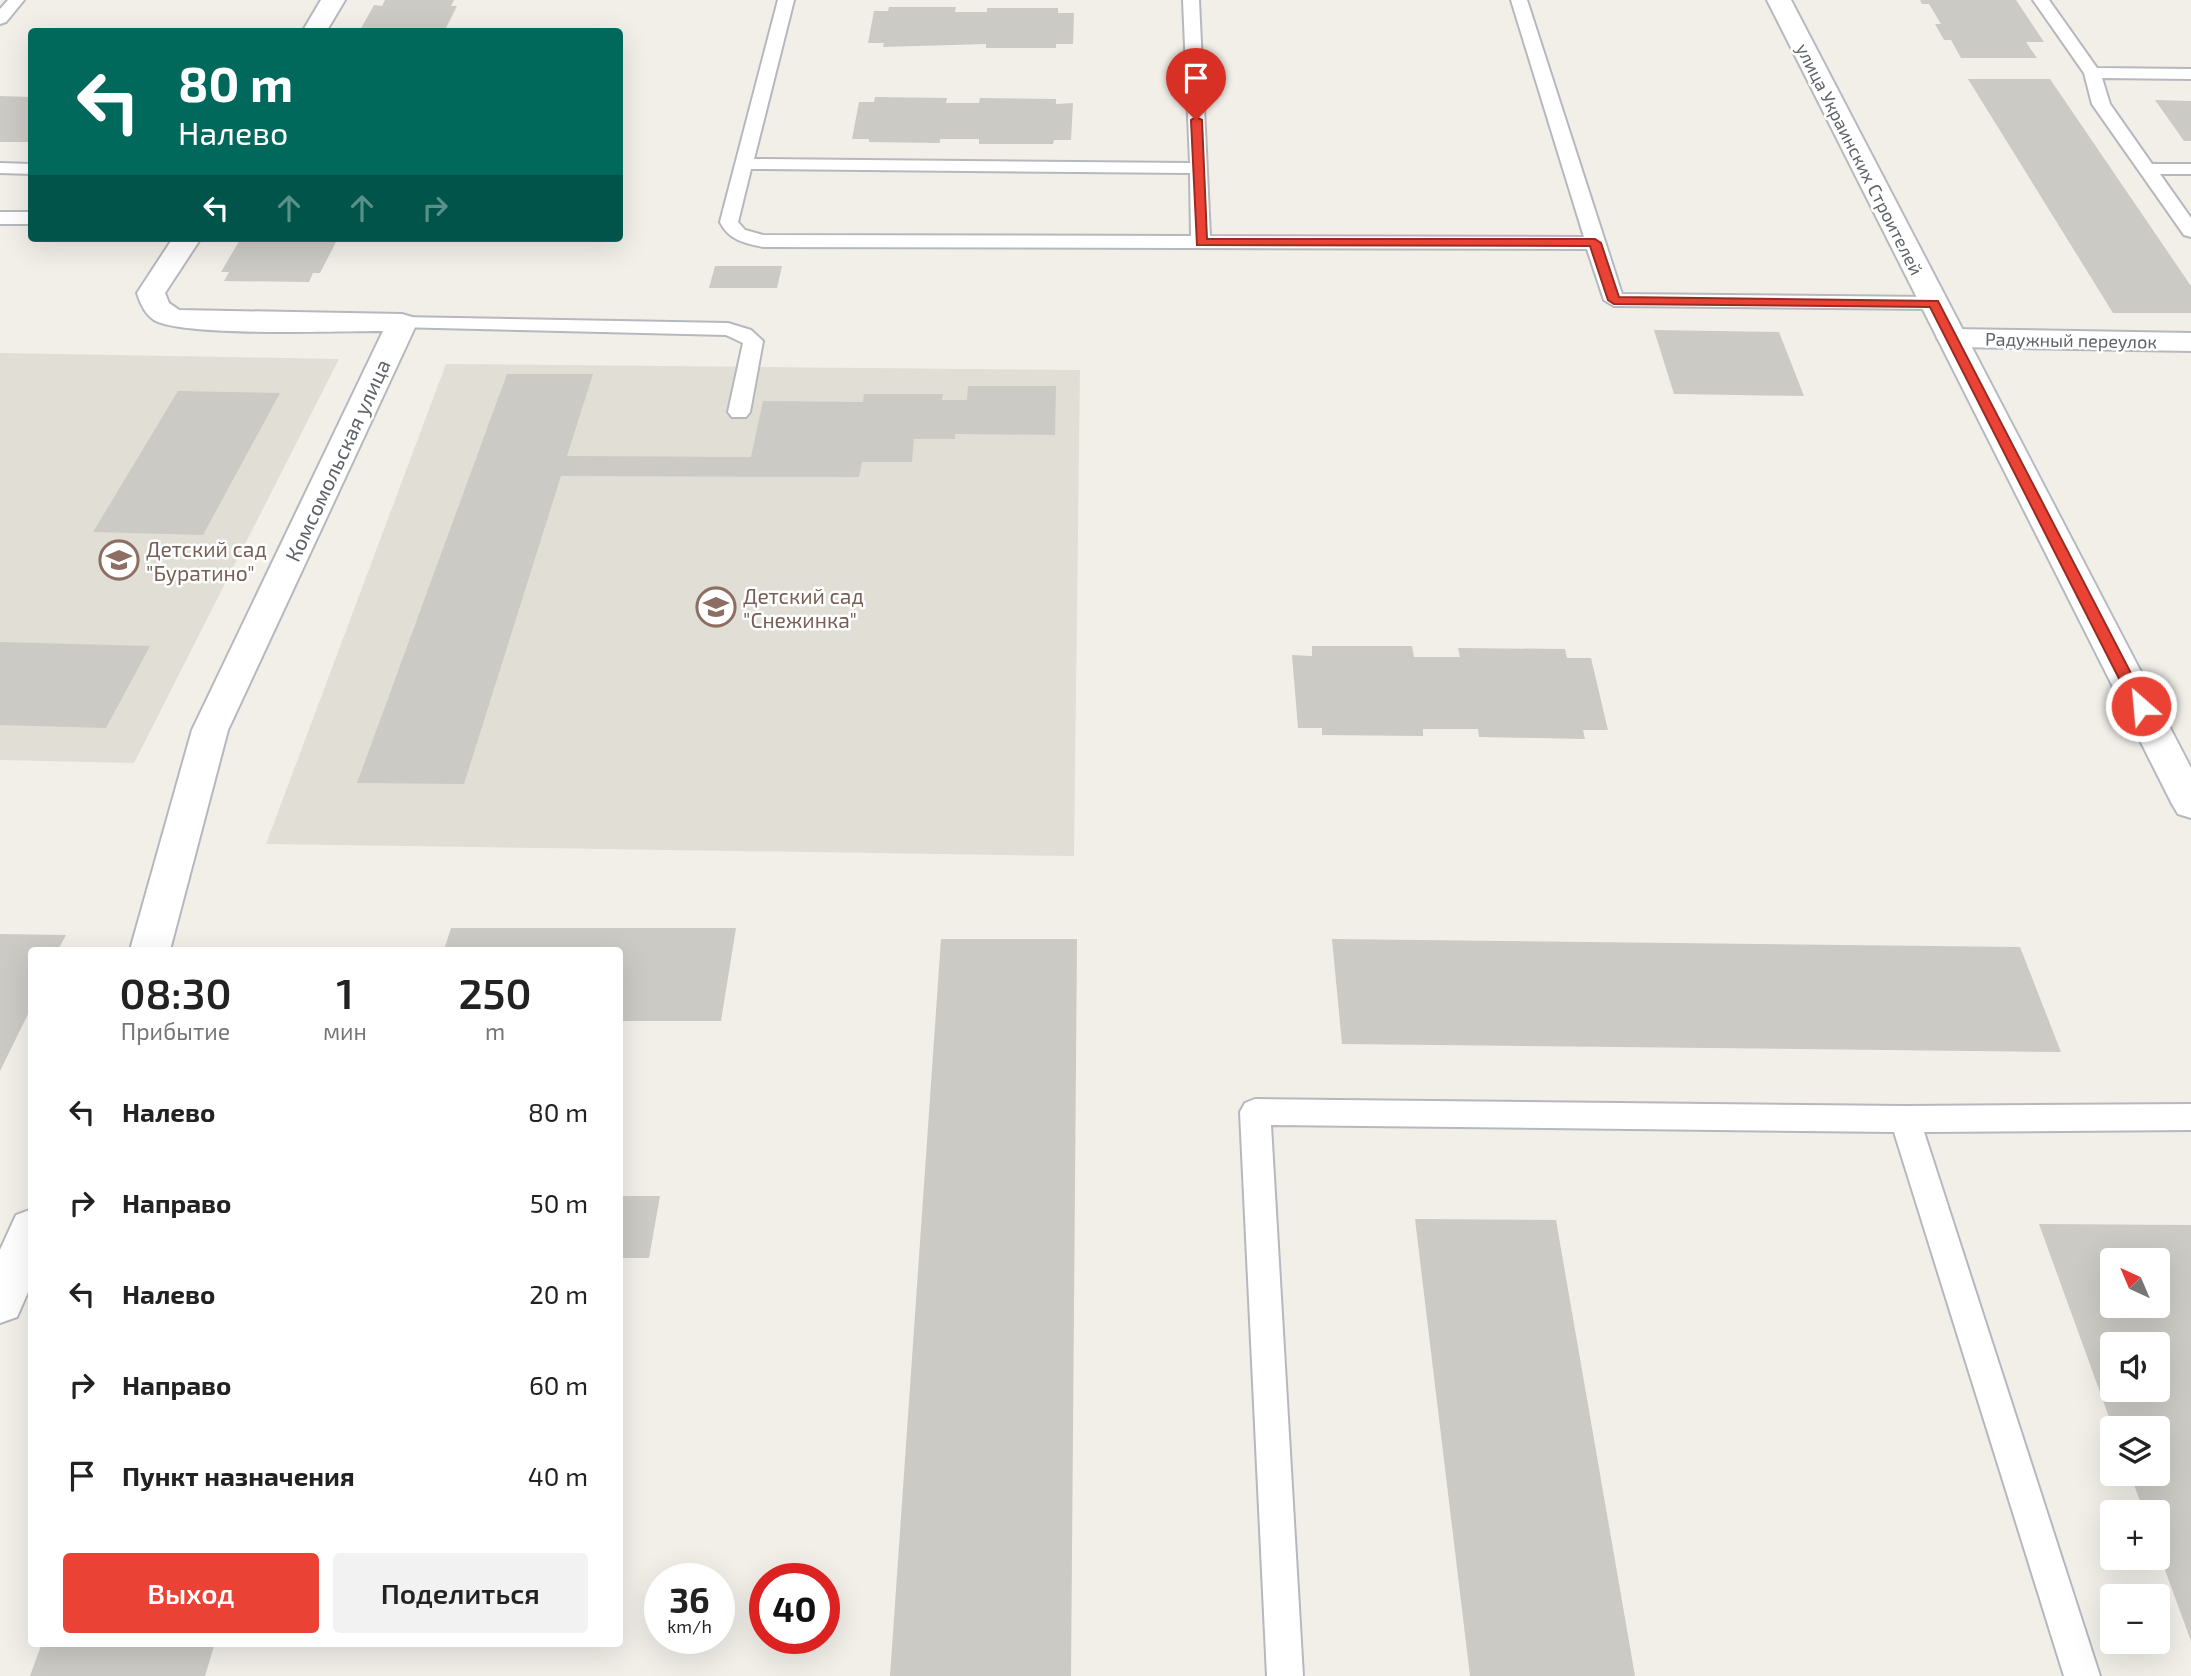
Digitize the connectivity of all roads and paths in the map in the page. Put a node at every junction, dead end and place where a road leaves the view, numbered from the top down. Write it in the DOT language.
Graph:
graph roads {
  1 [pos="16,0"];
  2 [pos="333,0"];
  3 [pos="786,0"];
  4 [pos="1191,0"];
  5 [pos="1519,0"];
  6 [pos="1779,0"];
  7 [pos="2041,0"];
  8 [pos="0,19"];
  9 [pos="316,28"];
  10 [pos="2092,73"];
  11 [pos="2191,74"];
  12 [pos="743,164"];
  13 [pos="1199,168"];
  14 [pos="0,169"];
  15 [pos="28,169"];
  16 [pos="2147,169"];
  17 [pos="2191,169"];
  18 [pos="0,218"];
  19 [pos="28,218"];
  20 [pos="2191,231"];
  21 [pos="184,242"];
  22 [pos="1202,242"];
  23 [pos="1595,243"];
  24 [pos="1934,303"];
  25 [pos="402,323"];
  26 [pos="1951,338"];
  27 [pos="2191,342"];
  28 [pos="739,412"];
  29 [pos="2191,804"];
  30 [pos="151,947"];
  31 [pos="2191,1117"];
  32 [pos="1905,1119"];
  33 [pos="28,1239"];
  34 [pos="0,1301"];
  35 [pos="1285,1676"];
  36 [pos="2082,1676"];
  1 -- 8 [label="lane"];
  2 -- 9 [label="street"];
  3 -- 12 [label="lane"];
  4 -- 13 [label="lane"];
  5 -- 23 [label="lane"];
  6 -- 24 [label="street, улица Украинских Строителей"];
  7 -- 10 [label="lane"];
  10 -- 11 [label="lane"];
  10 -- 16 [label="lane"];
  12 -- 13 [label="lane"];
  12 -- 22 [label="lane"];
  13 -- 22 [label="lane"];
  14 -- 15 [label="lane"];
  16 -- 17 [label="lane"];
  16 -- 20 [label="lane"];
  18 -- 19 [label="lane"];
  21 -- 25 [label="street"];
  22 -- 23 [label="lane"];
  23 -- 24 [label="lane"];
  24 -- 26 [label="street, улица Украинских Строителей"];
  25 -- 28 [label="lane"];
  25 -- 30 [label="street, Комсомольская улица"];
  26 -- 27 [label="street, Радужный переулок"];
  26 -- 29 [label="street, улица Украинских Строителей"];
  31 -- 32 [label="lane"];
  32 -- 35 [label="lane"];
  32 -- 36 [label="lane"];
  33 -- 34 [label="street"];
}
